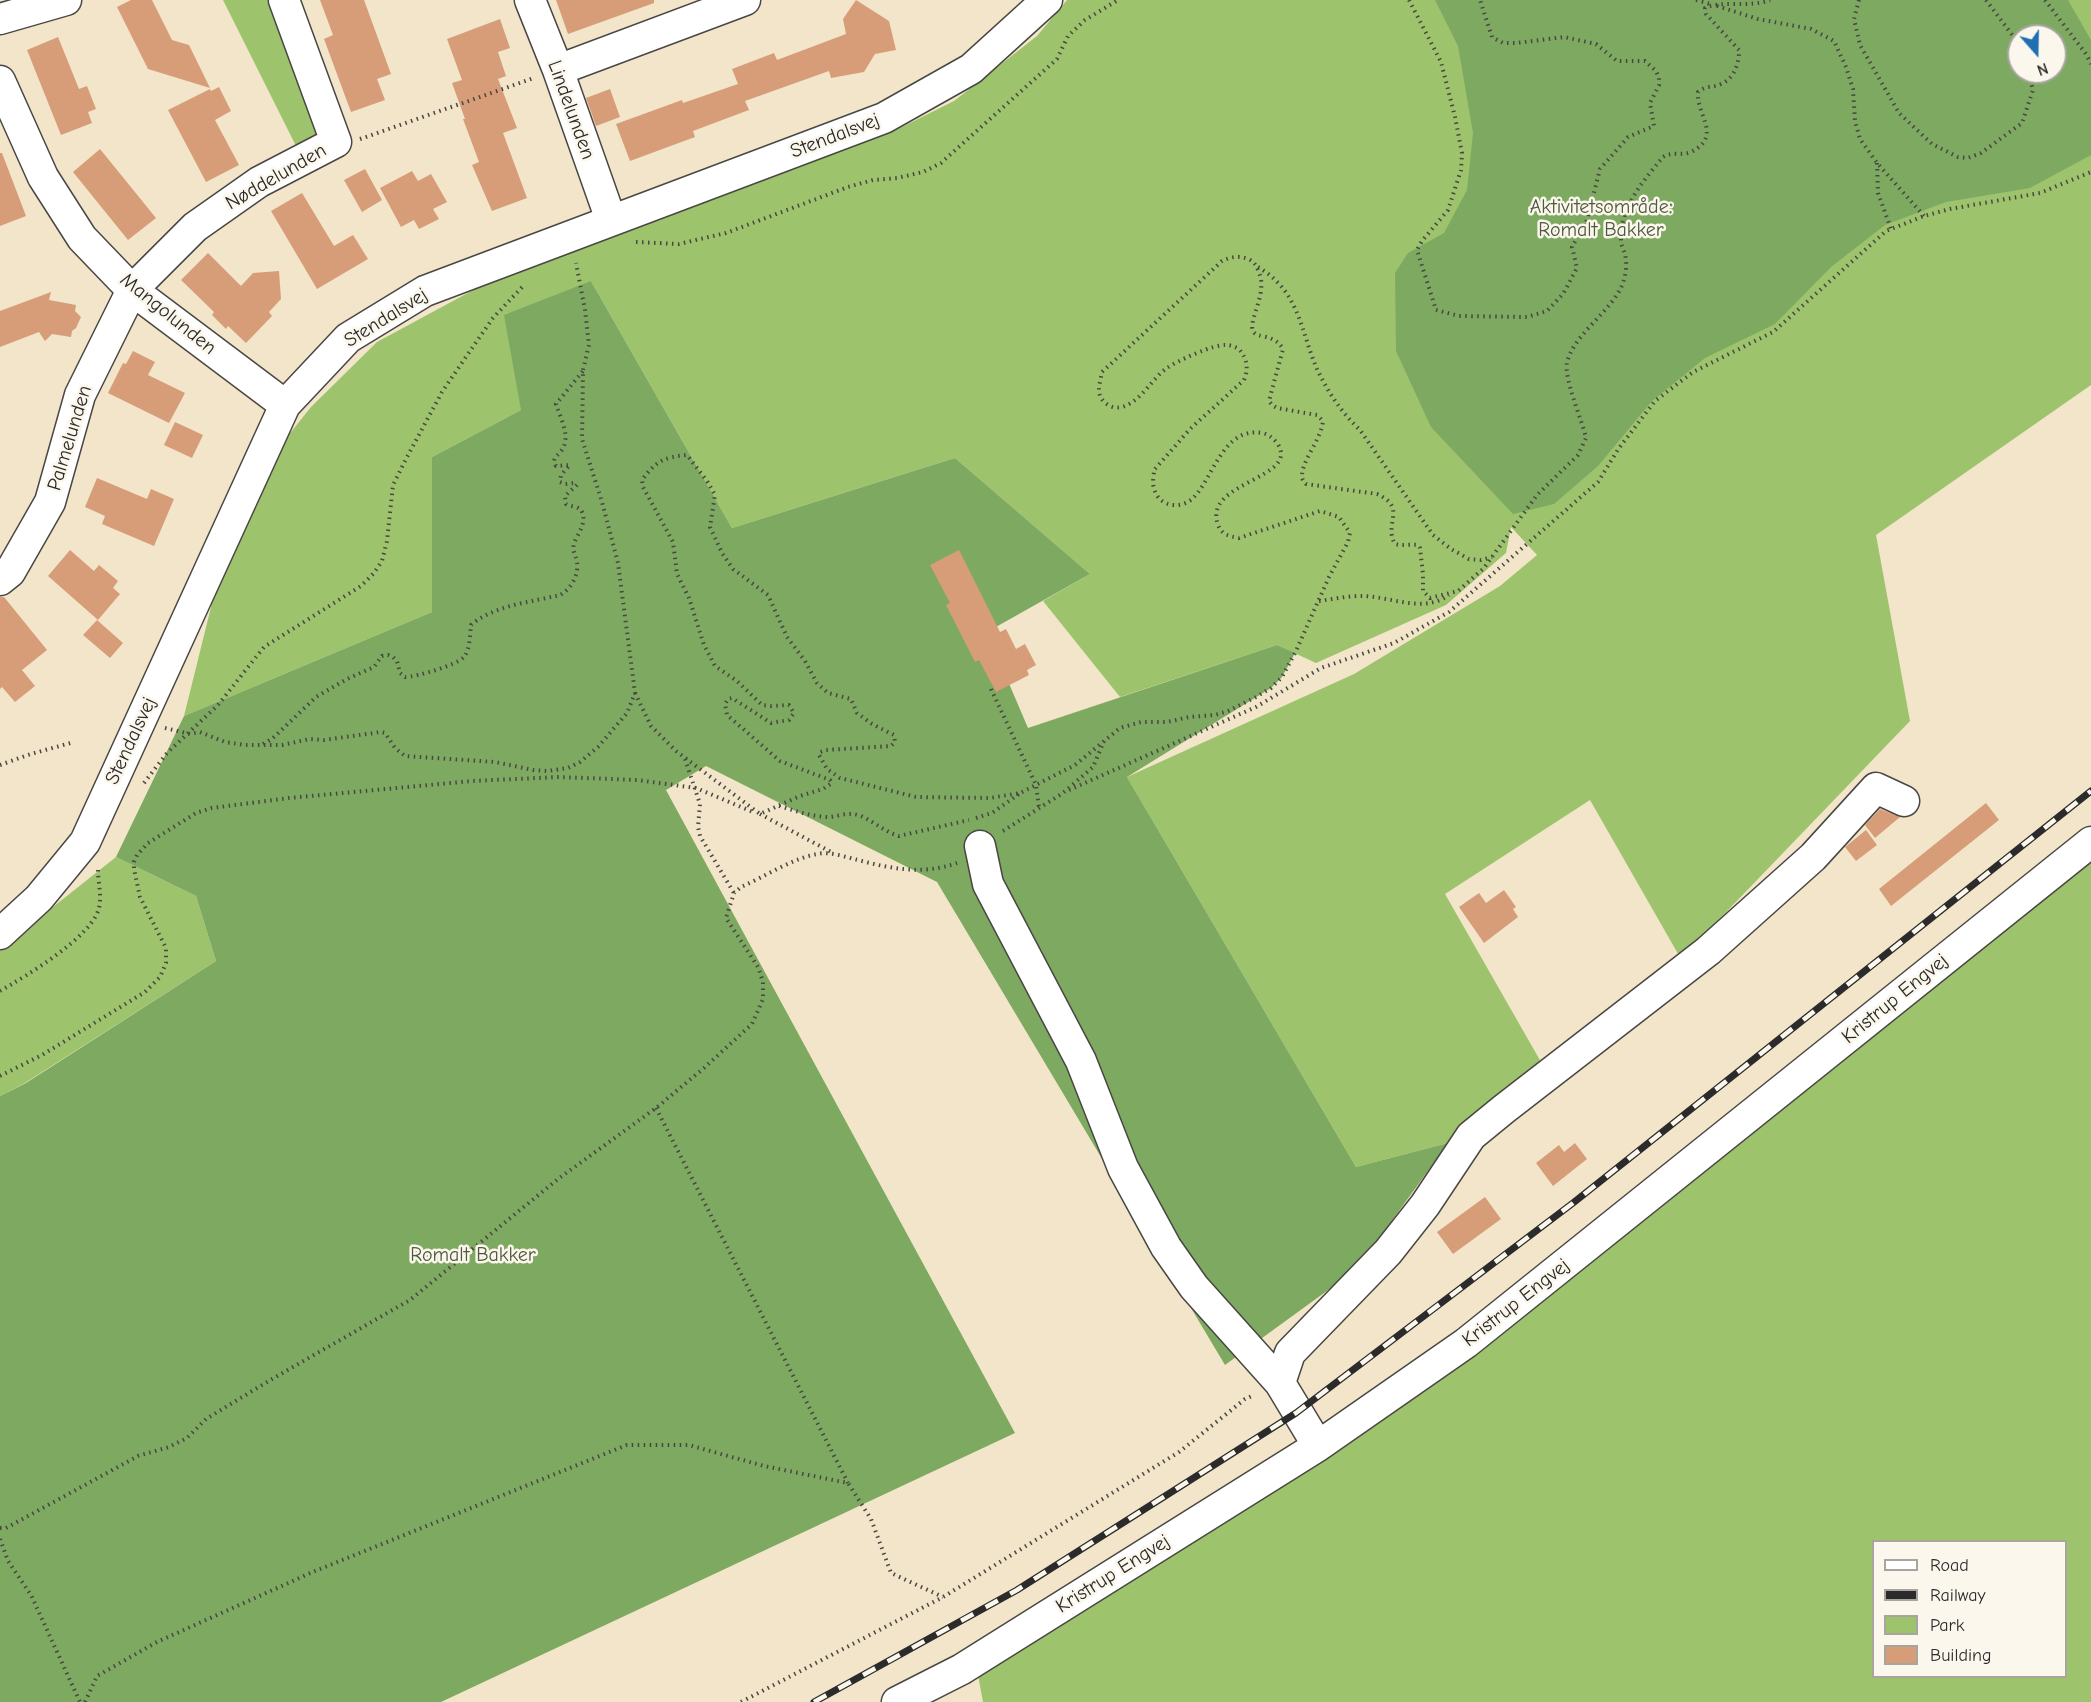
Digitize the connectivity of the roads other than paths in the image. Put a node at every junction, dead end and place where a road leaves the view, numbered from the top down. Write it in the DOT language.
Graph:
graph roads {
  1 [pos="66,0"];
  2 [pos="284,0"];
  3 [pos="530,0"];
  4 [pos="745,0"];
  5 [pos="1047,0"];
  6 [pos="0,19"];
  7 [pos="558,70"];
  8 [pos="2,93"];
  9 [pos="619,231"];
  10 [pos="132,290"];
  11 [pos="285,405"];
  12 [pos="0,580"];
  13 [pos="1904,801"];
  14 [pos="2091,842"];
  15 [pos="980,846"];
  16 [pos="0,934"];
  17 [pos="1280,1383"];
  18 [pos="1318,1446"];
  19 [pos="897,1702"];
  1 -- 6 [label="street"];
  2 -- 10 [label="street, Nøddelunden"];
  3 -- 7 [label="street, Lindelunden"];
  4 -- 7 [label="street"];
  5 -- 9 [label="street, Stendalsvej"];
  7 -- 9 [label="street, Lindelunden"];
  8 -- 10 [label="street, Mangolunden"];
  9 -- 11 [label="street, Stendalsvej"];
  10 -- 11 [label="street, Mangolunden"];
  10 -- 12 [label="street, Palmelunden"];
  11 -- 16 [label="street, Stendalsvej"];
  13 -- 17 [label="street"];
  14 -- 18 [label="street, Kristrup Engvej"];
  15 -- 17 [label="street"];
  17 -- 18 [label="street"];
  18 -- 19 [label="street, Kristrup Engvej"];
}
